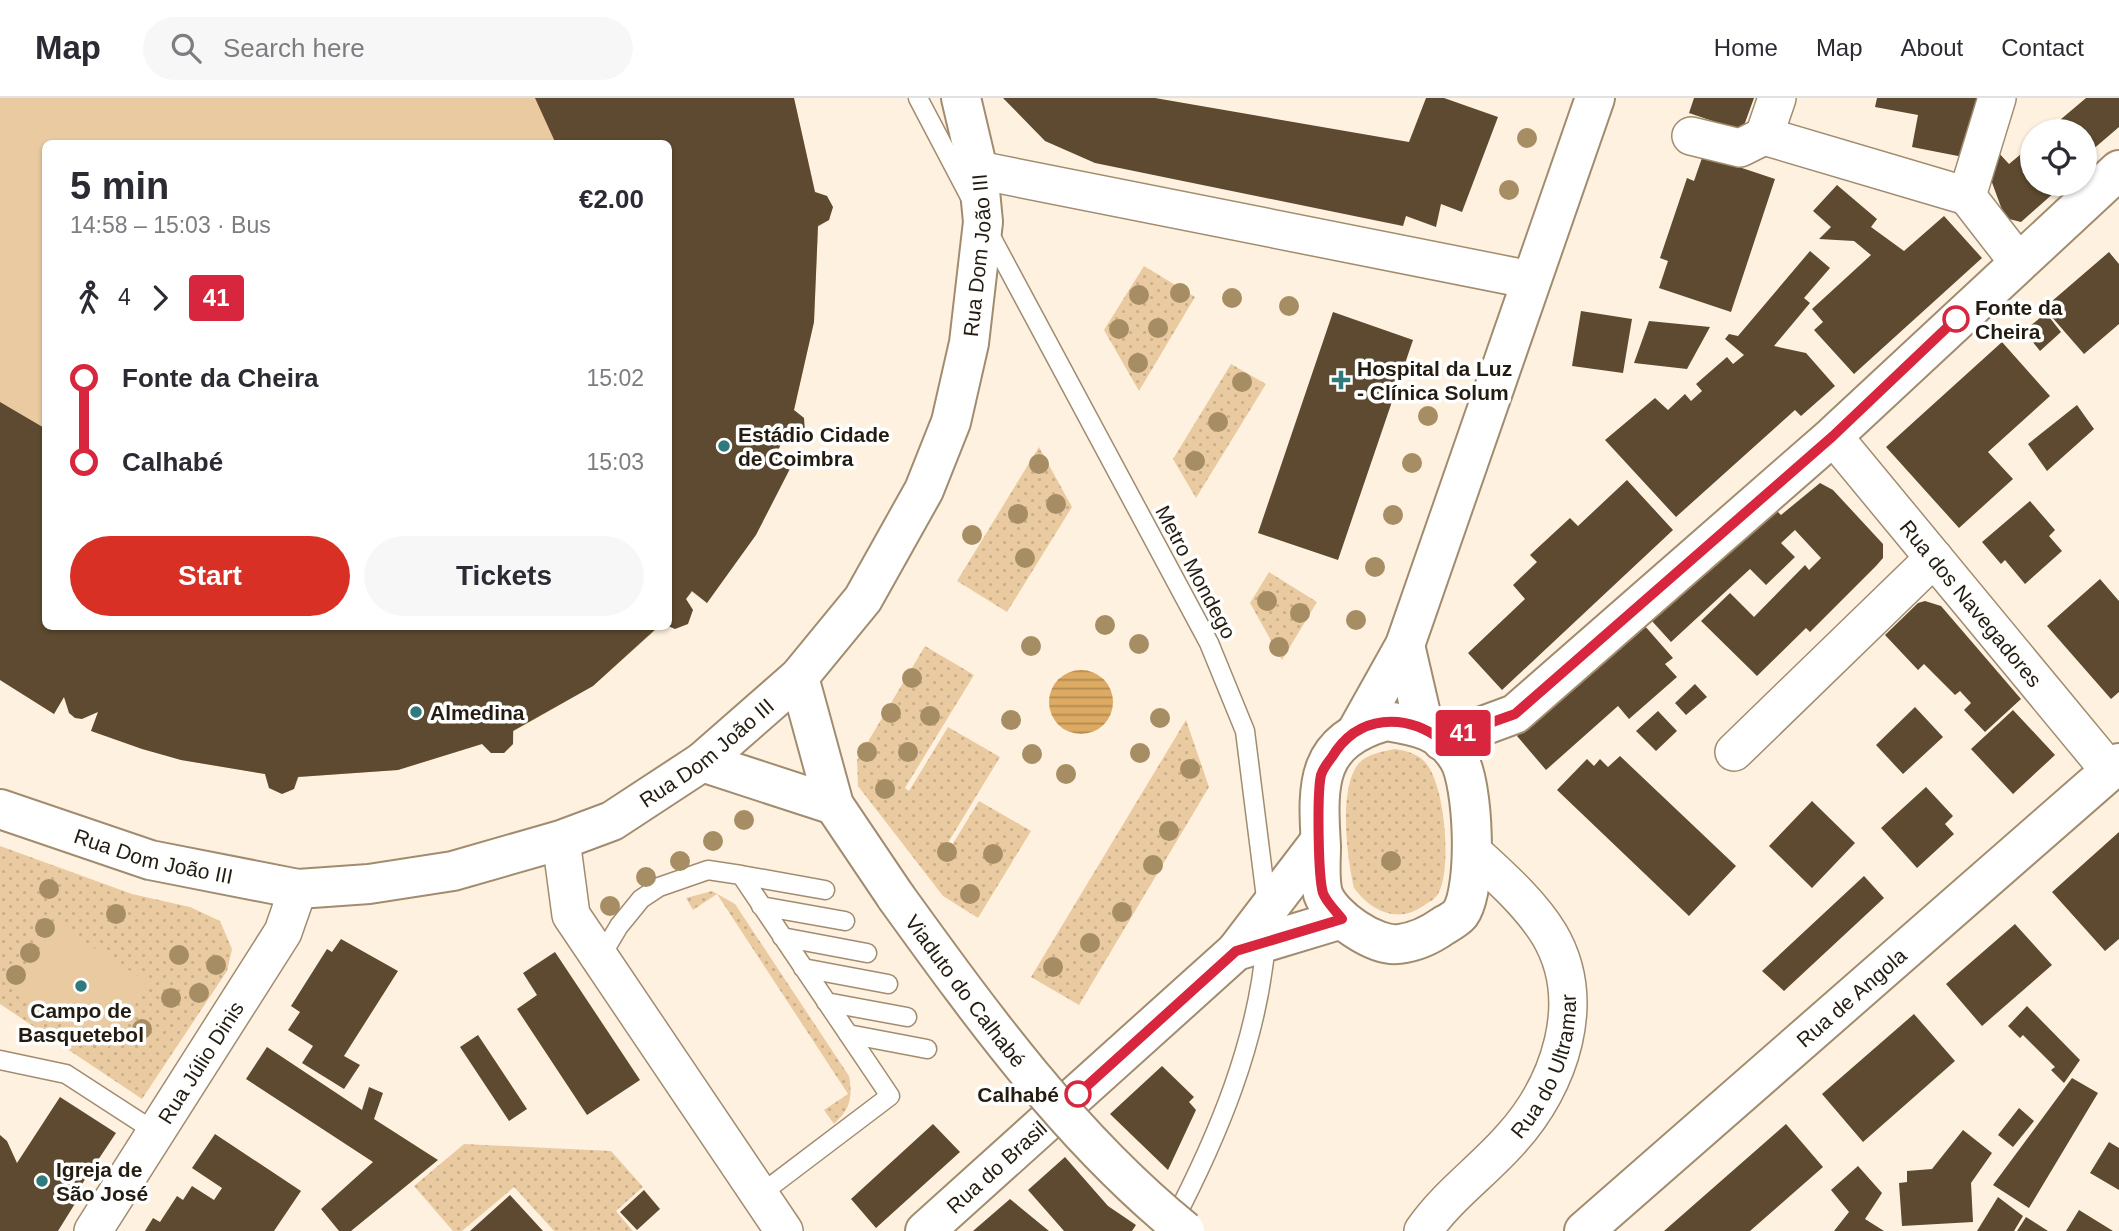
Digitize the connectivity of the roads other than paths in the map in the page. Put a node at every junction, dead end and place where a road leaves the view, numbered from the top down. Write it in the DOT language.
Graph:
graph roads {
  1 [pos="918,98"];
  2 [pos="961,98"];
  3 [pos="1594,98"];
  4 [pos="1777,98"];
  5 [pos="1997,98"];
  6 [pos="1691,135"];
  7 [pos="1764,136"];
  8 [pos="978,170"];
  9 [pos="2119,170"];
  10 [pos="1967,196"];
  11 [pos="983,222"];
  12 [pos="2019,263"];
  13 [pos="1531,280"];
  14 [pos="1833,436"];
  15 [pos="1934,558"];
  16 [pos="1405,645"];
  17 [pos="799,677"];
  18 [pos="1358,729"];
  19 [pos="1433,734"];
  20 [pos="1734,752"];
  21 [pos="702,762"];
  22 [pos="2115,767"];
  23 [pos="834,805"];
  24 [pos="0,809"];
  25 [pos="561,840"];
  26 [pos="1320,841"];
  27 [pos="1473,852"];
  28 [pos="741,875"];
  29 [pos="298,889"];
  30 [pos="825,890"];
  31 [pos="761,906"];
  32 [pos="1342,919"];
  33 [pos="845,921"];
  34 [pos="1257,934"];
  35 [pos="782,937"];
  36 [pos="867,953"];
  37 [pos="600,958"];
  38 [pos="803,968"];
  39 [pos="888,984"];
  40 [pos="826,1002"];
  41 [pos="907,1017"];
  42 [pos="848,1034"];
  43 [pos="927,1049"];
  44 [pos="0,1060"];
  45 [pos="157,1133"];
  46 [pos="758,1196"];
  47 [pos="93,1231"];
  48 [pos="785,1231"];
  49 [pos="925,1231"];
  50 [pos="1169,1231"];
  51 [pos="1185,1231"];
  52 [pos="1423,1231"];
  53 [pos="1584,1231"];
  1 -- 11 [label="lane, Metro Mondego"];
  2 -- 8 [label="street, Rua Dom João III"];
  3 -- 13 [label="street"];
  4 -- 7 [label="street"];
  5 -- 10 [label="street"];
  6 -- 7 [label="street"];
  7 -- 10 [label="street"];
  8 -- 11 [label="street, Rua Dom João III"];
  8 -- 13 [label="street"];
  9 -- 12 [label="street"];
  10 -- 12 [label="street"];
  11 -- 17 [label="street, Rua Dom João III"];
  11 -- 34 [label="lane, Metro Mondego"];
  12 -- 14 [label="street"];
  13 -- 16 [label="street"];
  14 -- 15 [label="street, Rua dos Navegadores"];
  14 -- 19 [label="street"];
  15 -- 20 [label="street"];
  15 -- 22 [label="street, Rua dos Navegadores"];
  16 -- 18 [label="street"];
  16 -- 19 [label="street"];
  17 -- 21 [label="street, Rua Dom João III"];
  17 -- 23 [label="street, Viaduto do Calhabé"];
  18 -- 19 [label="street"];
  18 -- 26 [label="street"];
  19 -- 27 [label="street"];
  21 -- 23 [label="street"];
  21 -- 25 [label="street, Rua Dom João III"];
  22 -- 53 [label="street, Rua de Angola"];
  23 -- 51 [label="street, Viaduto do Calhabé, bridge"];
  24 -- 29 [label="street, Rua Dom João III"];
  25 -- 29 [label="street, Rua Dom João III"];
  25 -- 37 [label="street"];
  26 -- 32 [label="street"];
  26 -- 34 [label="street"];
  27 -- 32 [label="street"];
  27 -- 52 [label="street, Rua do Ultramar"];
  28 -- 30 [label="lane"];
  28 -- 31 [label="lane"];
  28 -- 37 [label="lane"];
  29 -- 45 [label="street, Rua Júlio Dinis"];
  31 -- 33 [label="lane"];
  31 -- 35 [label="lane"];
  32 -- 34 [label="street, Rua do Brasil"];
  34 -- 49 [label="street, Rua do Brasil"];
  34 -- 50 [label="lane, Metro Mondego"];
  35 -- 36 [label="lane"];
  35 -- 38 [label="lane"];
  37 -- 46 [label="street"];
  38 -- 39 [label="lane"];
  38 -- 40 [label="lane"];
  40 -- 41 [label="lane"];
  40 -- 42 [label="lane"];
  42 -- 43 [label="lane"];
  42 -- 46 [label="lane"];
  44 -- 45 [label="lane"];
  45 -- 47 [label="street, Rua Júlio Dinis"];
  46 -- 48 [label="street"];
}
